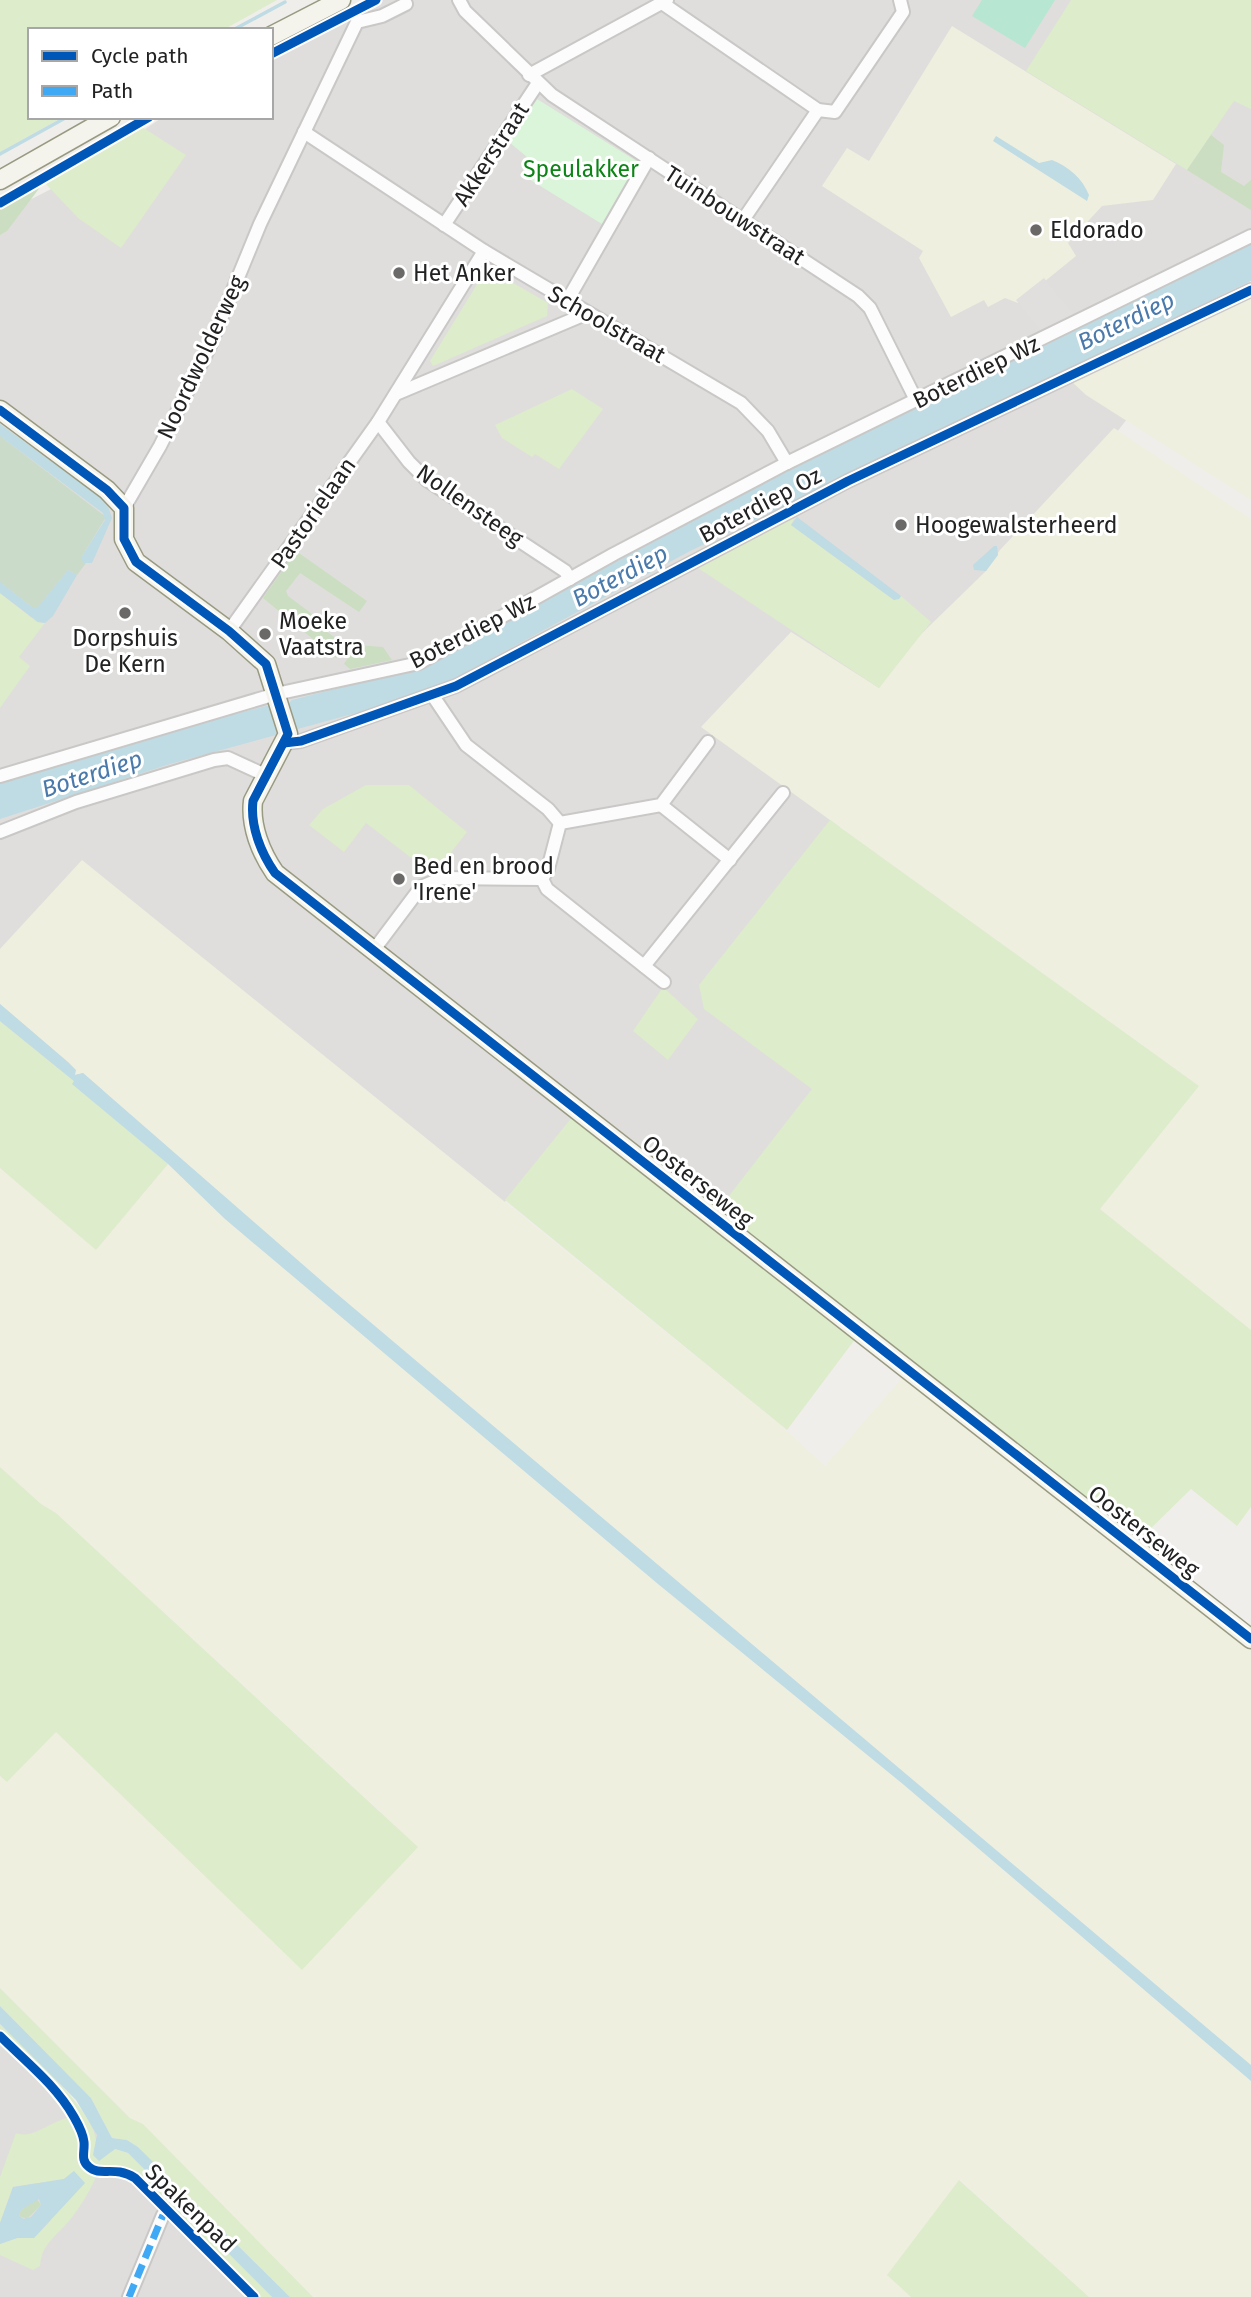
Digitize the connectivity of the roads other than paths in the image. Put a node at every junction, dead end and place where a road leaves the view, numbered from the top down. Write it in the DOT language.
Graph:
graph roads {
  1 [pos="341,0"];
  2 [pos="459,0"];
  3 [pos="664,1"];
  4 [pos="902,3"];
  5 [pos="406,4"];
  6 [pos="273,35"];
  7 [pos="533,79"];
  8 [pos="818,110"];
  9 [pos="107,119"];
  10 [pos="304,132"];
  11 [pos="649,158"];
  12 [pos="0,180"];
  13 [pos="743,220"];
  14 [pos="444,225"];
  15 [pos="1251,236"];
  16 [pos="484,251"];
  17 [pos="1251,290"];
  18 [pos="567,301"];
  19 [pos="588,313"];
  20 [pos="396,394"];
  21 [pos="916,400"];
  22 [pos="0,410"];
  23 [pos="378,422"];
  24 [pos="787,463"];
  25 [pos="124,508"];
  26 [pos="570,579"];
  27 [pos="229,631"];
  28 [pos="277,696"];
  29 [pos="433,696"];
  30 [pos="286,738"];
  31 [pos="709,742"];
  32 [pos="265,775"];
  33 [pos="0,776"];
  34 [pos="783,793"];
  35 [pos="661,805"];
  36 [pos="560,823"];
  37 [pos="0,832"];
  38 [pos="730,860"];
  39 [pos="542,879"];
  40 [pos="373,951"];
  41 [pos="645,966"];
  42 [pos="664,982"];
  43 [pos="1251,1639"];
  44 [pos="163,2215"];
  45 [pos="129,2297"];
  1 -- 6 [label="street"];
  2 -- 7 [label="street, Tuinbouwstraat"];
  3 -- 7 [label="street"];
  3 -- 8 [label="street"];
  4 -- 8 [label="street"];
  5 -- 10 [label="street, Noordwolderweg"];
  7 -- 11 [label="street, Tuinbouwstraat"];
  7 -- 14 [label="street, Akkerstraat"];
  8 -- 13 [label="street"];
  9 -- 12 [label="street"];
  10 -- 14 [label="street, Schoolstraat"];
  10 -- 25 [label="street, Noordwolderweg"];
  11 -- 13 [label="street, Tuinbouwstraat"];
  11 -- 18 [label="street"];
  13 -- 21 [label="street, Tuinbouwstraat"];
  14 -- 16 [label="street, Schoolstraat"];
  15 -- 21 [label="street, Boterdiep Wz"];
  16 -- 18 [label="street, Schoolstraat"];
  16 -- 20 [label="street, Pastorielaan"];
  17 -- 29 [label="street, Boterdiep Oz"];
  18 -- 19 [label="street, Schoolstraat"];
  19 -- 20 [label="street"];
  19 -- 24 [label="street, Schoolstraat"];
  20 -- 23 [label="street, Pastorielaan"];
  21 -- 24 [label="street, Boterdiep Wz"];
  22 -- 25 [label="street"];
  23 -- 26 [label="street, Nollensteeg"];
  23 -- 27 [label="street, Pastorielaan"];
  24 -- 26 [label="street, Boterdiep Wz"];
  25 -- 27 [label="street"];
  26 -- 28 [label="street, Boterdiep Wz"];
  27 -- 28 [label="street"];
  28 -- 30 [label="street"];
  28 -- 33 [label="street, Boterdiep Wz"];
  29 -- 30 [label="street, Boterdiep Oz"];
  29 -- 36 [label="street"];
  30 -- 32 [label="street, Oosterseweg"];
  31 -- 35 [label="street"];
  32 -- 37 [label="street"];
  32 -- 40 [label="street, Oosterseweg"];
  34 -- 38 [label="street"];
  35 -- 36 [label="street"];
  35 -- 38 [label="street"];
  36 -- 39 [label="street"];
  38 -- 41 [label="street"];
  39 -- 40 [label="street"];
  39 -- 41 [label="street"];
  40 -- 43 [label="street, Oosterseweg"];
  41 -- 42 [label="street"];
  44 -- 45 [label="street"];
}
